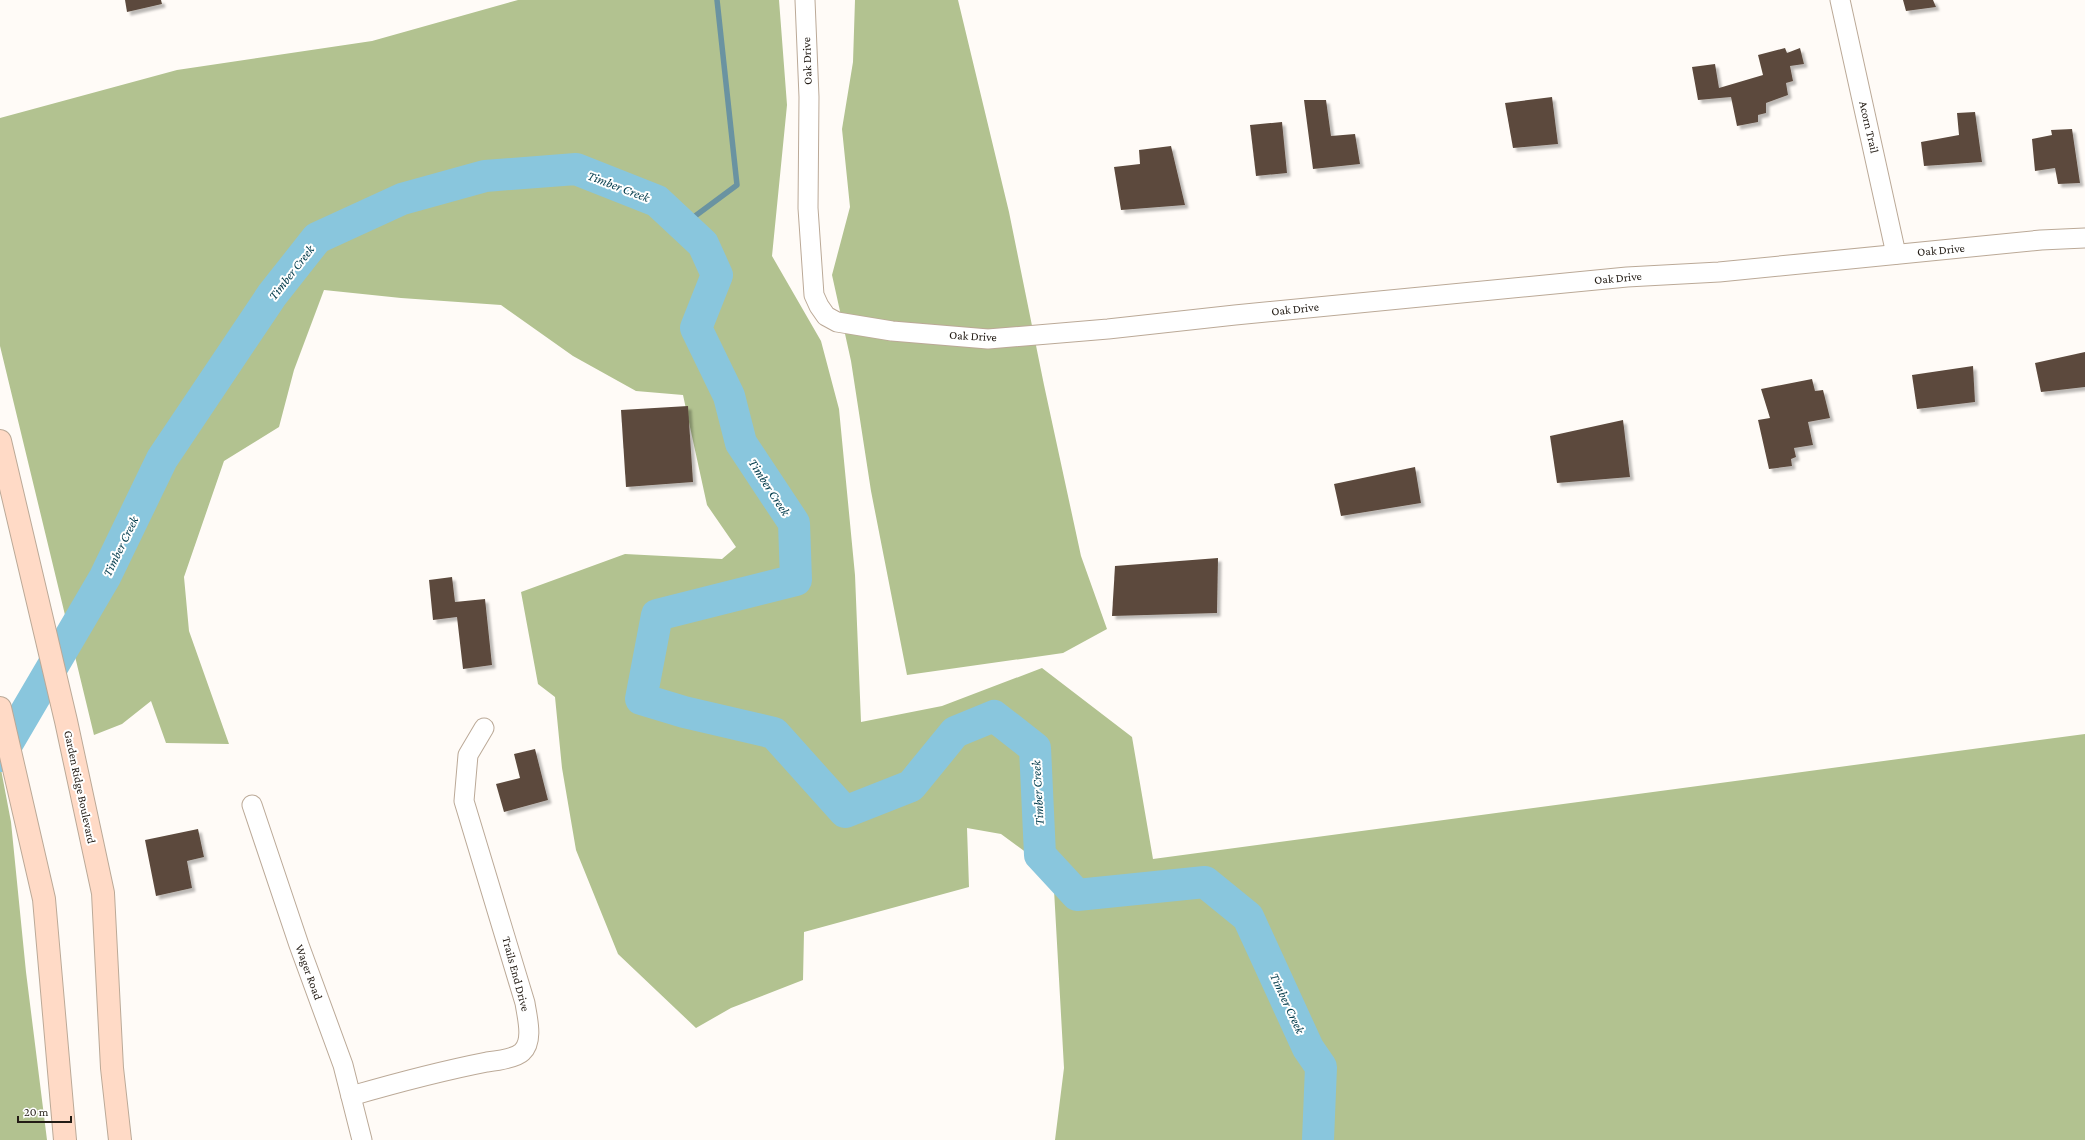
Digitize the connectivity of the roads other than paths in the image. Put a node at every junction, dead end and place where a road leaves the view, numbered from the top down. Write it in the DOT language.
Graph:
graph roads {
  1 [pos="805,0"];
  2 [pos="1840,0"];
  3 [pos="2085,238"];
  4 [pos="1896,254"];
  5 [pos="0,440"];
  6 [pos="0,708"];
  7 [pos="484,728"];
  8 [pos="252,805"];
  9 [pos="351,1096"];
  10 [pos="65,1140"];
  11 [pos="120,1140"];
  12 [pos="362,1140"];
  1 -- 4 [label="street, Oak Drive"];
  2 -- 4 [label="street, Acorn Trail"];
  3 -- 4 [label="street, Oak Drive"];
  5 -- 11 [label="main road, Garden Ridge Boulevard"];
  6 -- 10 [label="main road"];
  7 -- 9 [label="street, Trails End Drive"];
  8 -- 9 [label="street, Wager Road"];
  9 -- 12 [label="street, Wager Road"];
}
